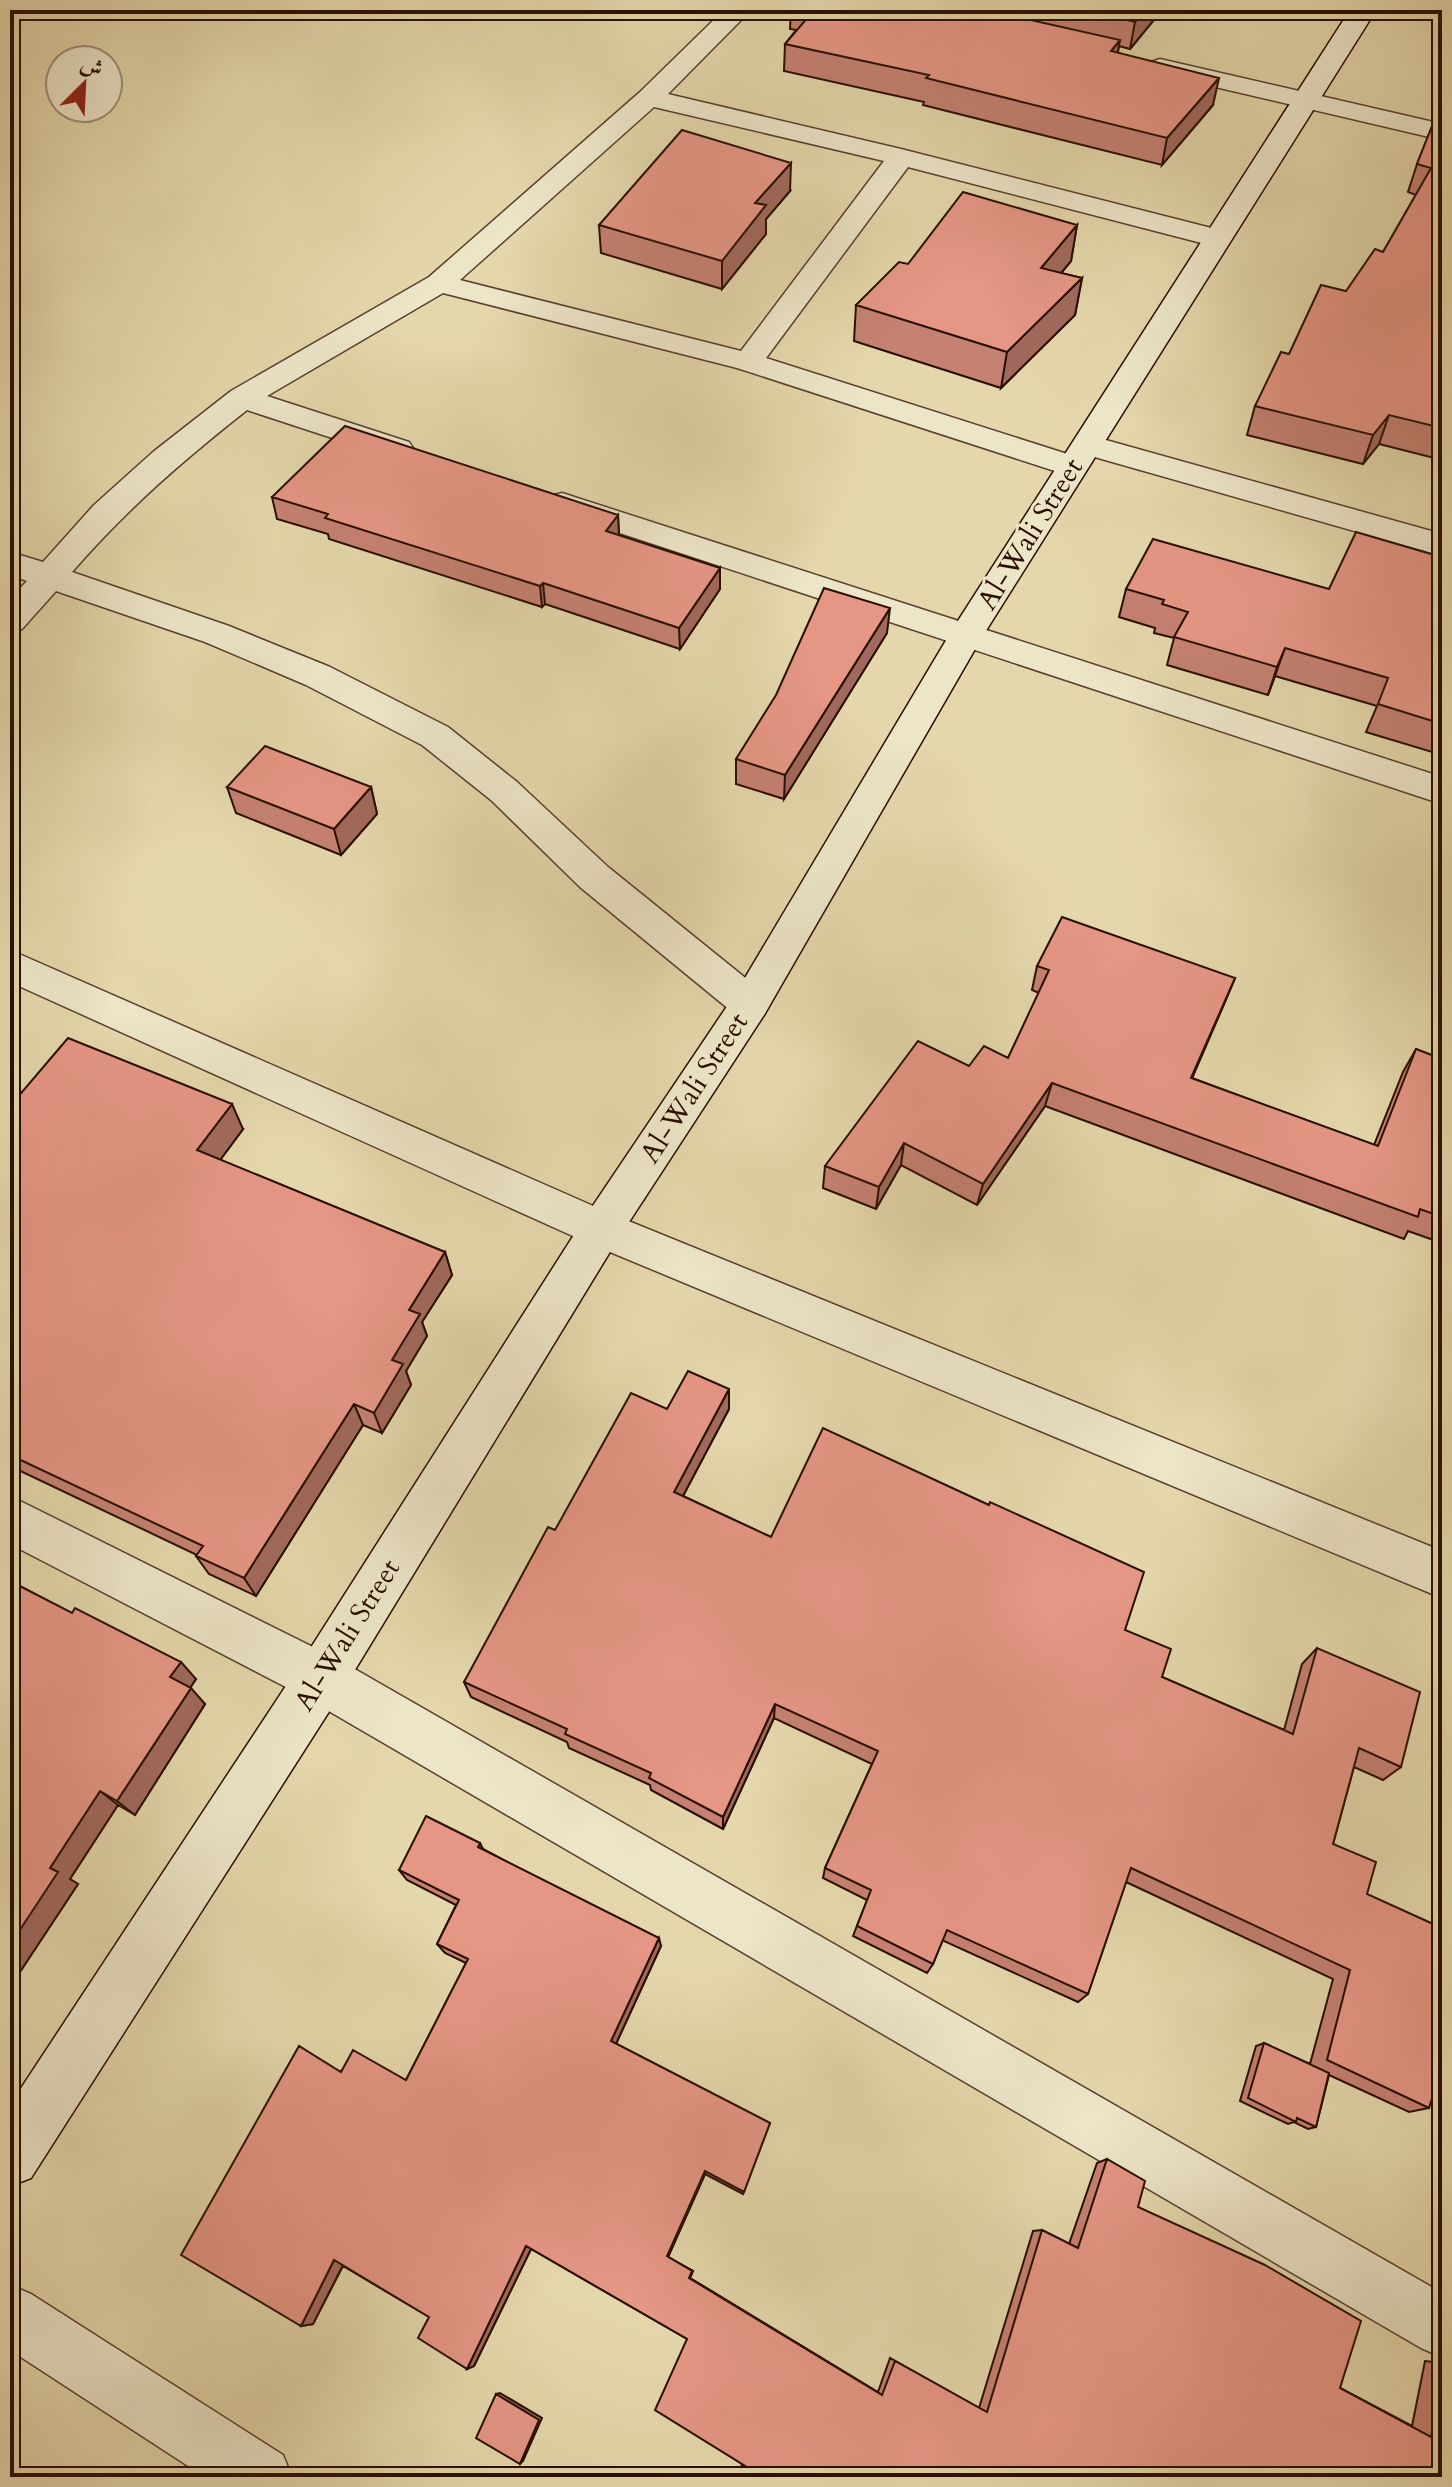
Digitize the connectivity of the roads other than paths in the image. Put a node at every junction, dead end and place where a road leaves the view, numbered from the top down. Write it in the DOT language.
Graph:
graph roads {
  1 [pos="738,10"];
  2 [pos="1363,10"];
  3 [pos="1132,61"];
  4 [pos="649,98"];
  5 [pos="1303,101"];
  6 [pos="1442,132"];
  7 [pos="901,157"];
  8 [pos="1217,238"];
  9 [pos="439,283"];
  10 [pos="748,362"];
  11 [pos="242,398"];
  12 [pos="1080,455"];
  13 [pos="423,457"];
  14 [pos="528,492"];
  15 [pos="1442,545"];
  16 [pos="10,563"];
  17 [pos="49,578"];
  18 [pos="10,621"];
  19 [pos="966,635"];
  20 [pos="1442,791"];
  21 [pos="10,965"];
  22 [pos="750,1004"];
  23 [pos="601,1229"];
  24 [pos="10,1519"];
  25 [pos="1442,1575"];
  26 [pos="321,1678"];
  27 [pos="10,2157"];
  28 [pos="10,2315"];
  29 [pos="1442,2327"];
  30 [pos="261,2477"];
  1 -- 4 [label="street"];
  2 -- 5 [label="street, Al-Wali Street"];
  3 -- 5 [label="street"];
  4 -- 7 [label="street"];
  4 -- 9 [label="street"];
  5 -- 6 [label="street"];
  5 -- 8 [label="street, Al-Wali Street"];
  7 -- 8 [label="street"];
  7 -- 10 [label="street"];
  8 -- 12 [label="street, Al-Wali Street"];
  9 -- 10 [label="street"];
  9 -- 11 [label="street"];
  10 -- 12 [label="street"];
  11 -- 13 [label="street"];
  11 -- 17 [label="street"];
  12 -- 15 [label="street"];
  12 -- 19 [label="street, Al-Wali Street"];
  14 -- 19 [label="street"];
  16 -- 17 [label="street"];
  17 -- 18 [label="street"];
  17 -- 22 [label="street"];
  19 -- 20 [label="street"];
  19 -- 22 [label="street, Al-Wali Street"];
  21 -- 23 [label="street"];
  22 -- 23 [label="street, Al-Wali Street"];
  23 -- 25 [label="street"];
  23 -- 26 [label="street, Al-Wali Street"];
  24 -- 26 [label="street"];
  26 -- 27 [label="street, Al-Wali Street"];
  26 -- 29 [label="street"];
  28 -- 30 [label="street"];
}
